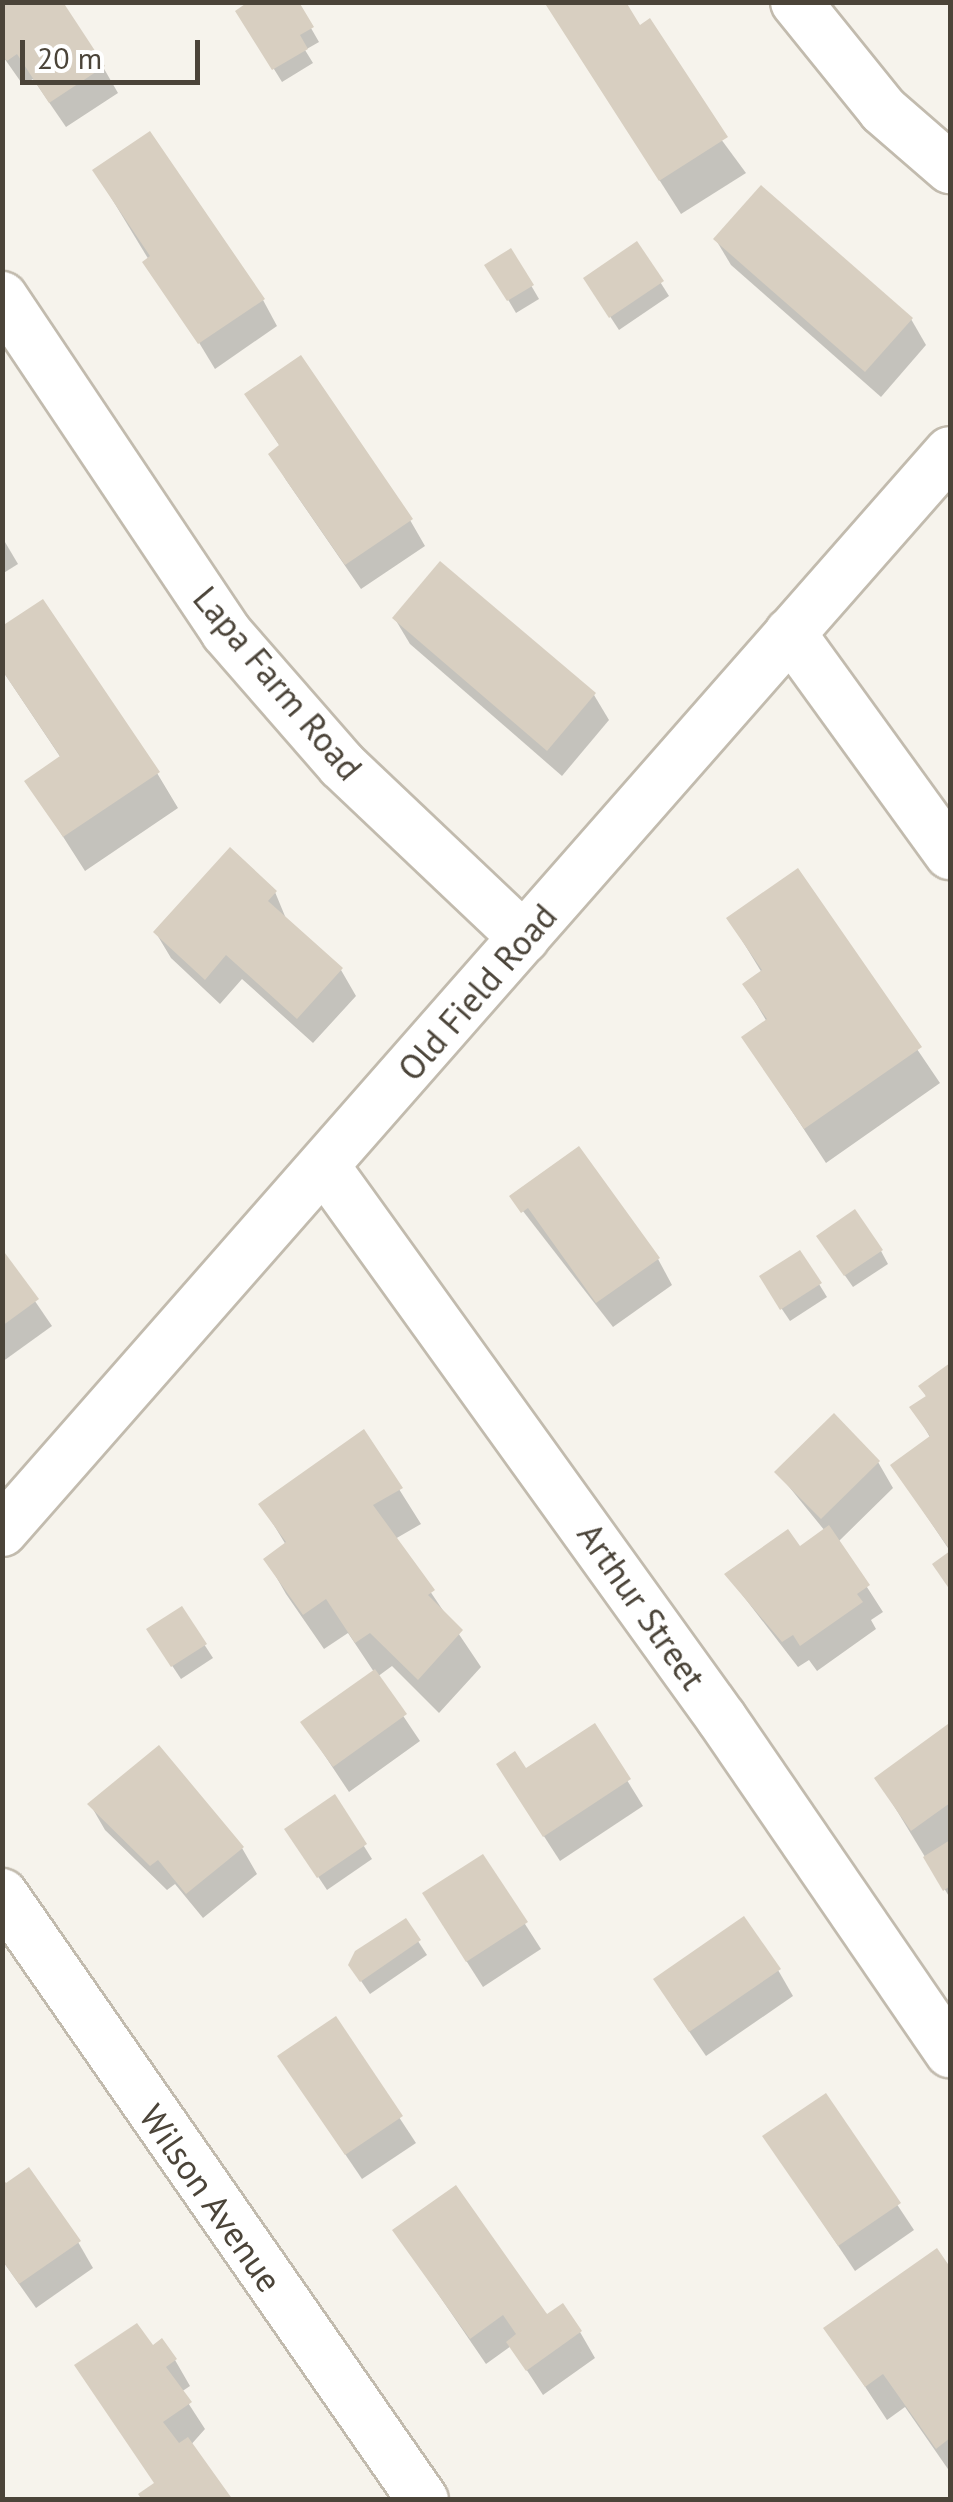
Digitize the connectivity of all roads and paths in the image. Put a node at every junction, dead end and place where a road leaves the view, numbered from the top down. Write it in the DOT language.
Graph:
graph roads {
  1 [pos="796,2"];
  2 [pos="950,168"];
  3 [pos="2,296"];
  4 [pos="950,452"];
  5 [pos="790,633"];
  6 [pos="950,854"];
  7 [pos="524,938"];
  8 [pos="324,1166"];
  9 [pos="2,1531"];
  10 [pos="2,1894"];
  11 [pos="950,2052"];
  12 [pos="423,2500"];
  1 -- 2 [label="street"];
  3 -- 7 [label="street, Lapa Farm Road"];
  4 -- 5 [label="street, Old Field Road"];
  5 -- 6 [label="street"];
  5 -- 7 [label="street, Old Field Road"];
  7 -- 8 [label="street, Old Field Road"];
  8 -- 9 [label="street, Old Field Road"];
  8 -- 11 [label="street, Arthur Street"];
  10 -- 12 [label="street, Wilson Avenue"];
}
